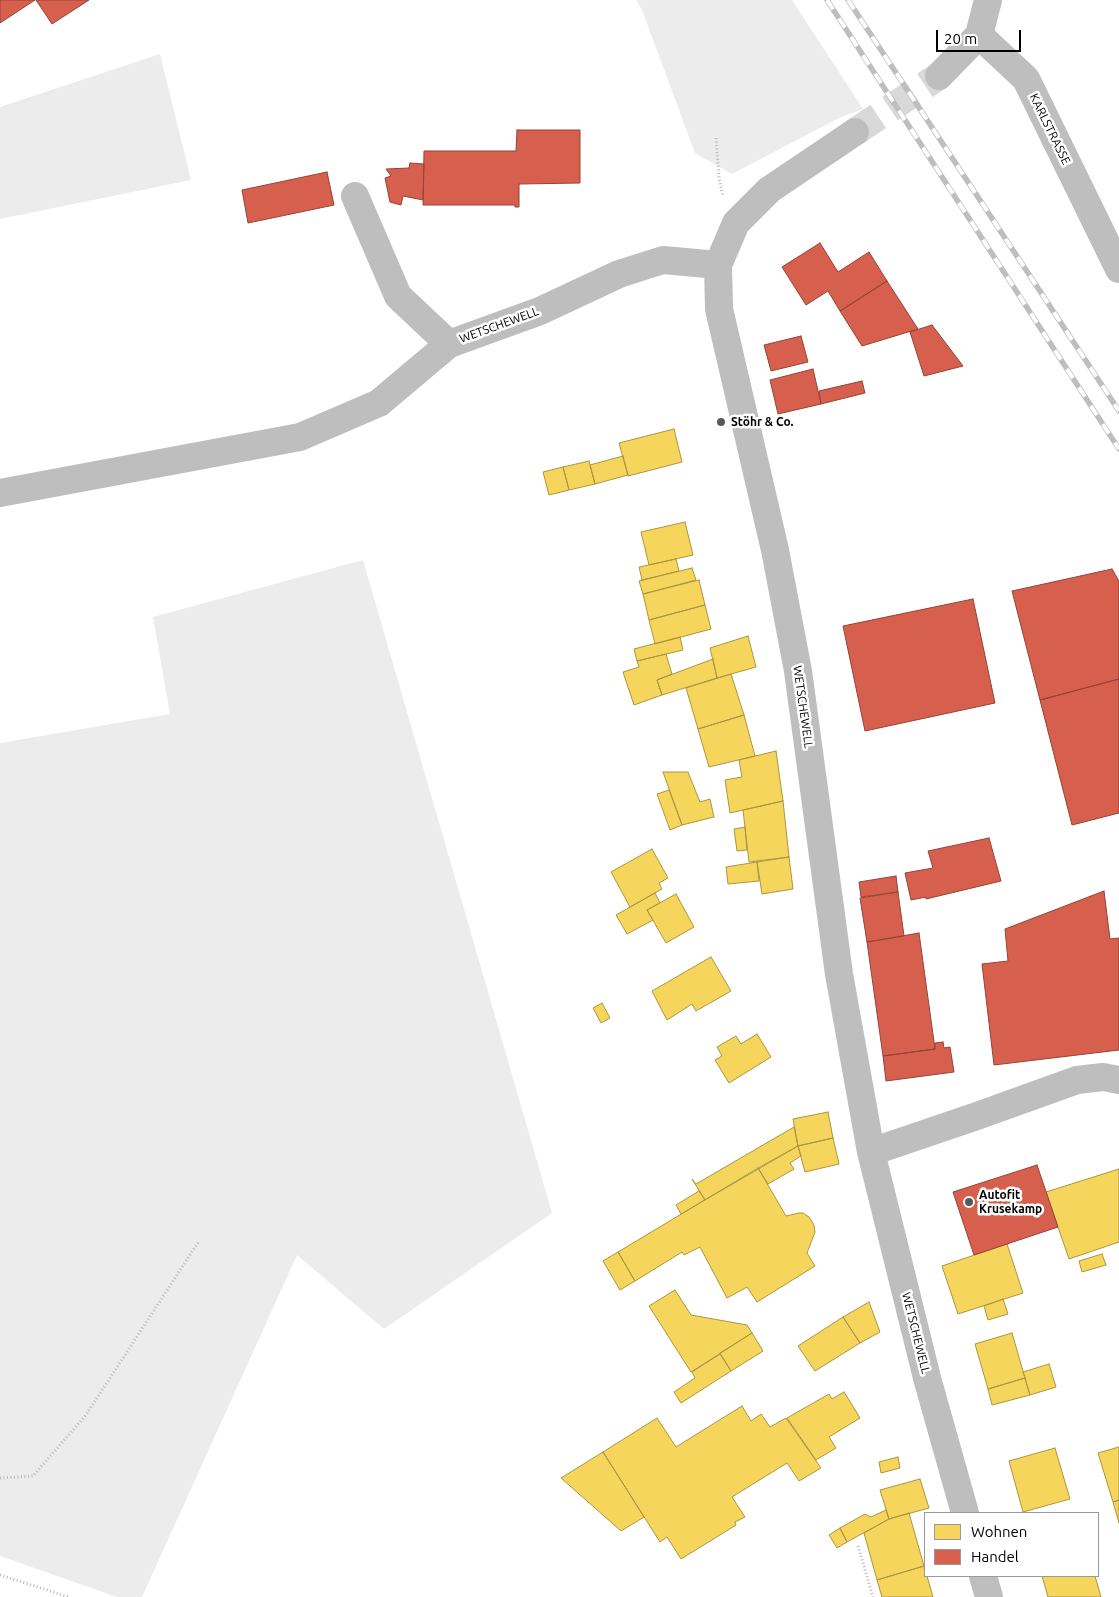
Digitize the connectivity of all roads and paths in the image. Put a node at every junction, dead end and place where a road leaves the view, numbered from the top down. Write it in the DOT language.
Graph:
graph roads {
  1 [pos="988,0"];
  2 [pos="979,34"];
  3 [pos="939,76"];
  4 [pos="855,132"];
  5 [pos="716,138"];
  6 [pos="354,196"];
  7 [pos="724,203"];
  8 [pos="718,265"];
  9 [pos="1119,269"];
  10 [pos="450,344"];
  11 [pos="0,494"];
  12 [pos="1119,1080"];
  13 [pos="871,1152"];
  14 [pos="199,1241"];
  15 [pos="0,1478"];
  16 [pos="965,1512"];
  17 [pos="858,1546"];
  18 [pos="0,1575"];
  19 [pos="983,1577"];
  20 [pos="69,1597"];
  21 [pos="873,1597"];
  22 [pos="989,1597"];
  1 -- 2 [label="street"];
  2 -- 3 [label="street"];
  2 -- 9 [label="street, KARLSTRASSE"];
  4 -- 8 [label="street, WETSCHEWELL"];
  5 -- 7 [label="path"];
  6 -- 10 [label="street, WETSCHEWELL"];
  8 -- 10 [label="street, WETSCHEWELL"];
  8 -- 13 [label="street, WETSCHEWELL"];
  10 -- 11 [label="street"];
  12 -- 13 [label="street"];
  13 -- 16 [label="street, WETSCHEWELL"];
  14 -- 15 [label="path"];
  17 -- 21 [label="path"];
  18 -- 20 [label="path"];
  19 -- 22 [label="street"];
}
